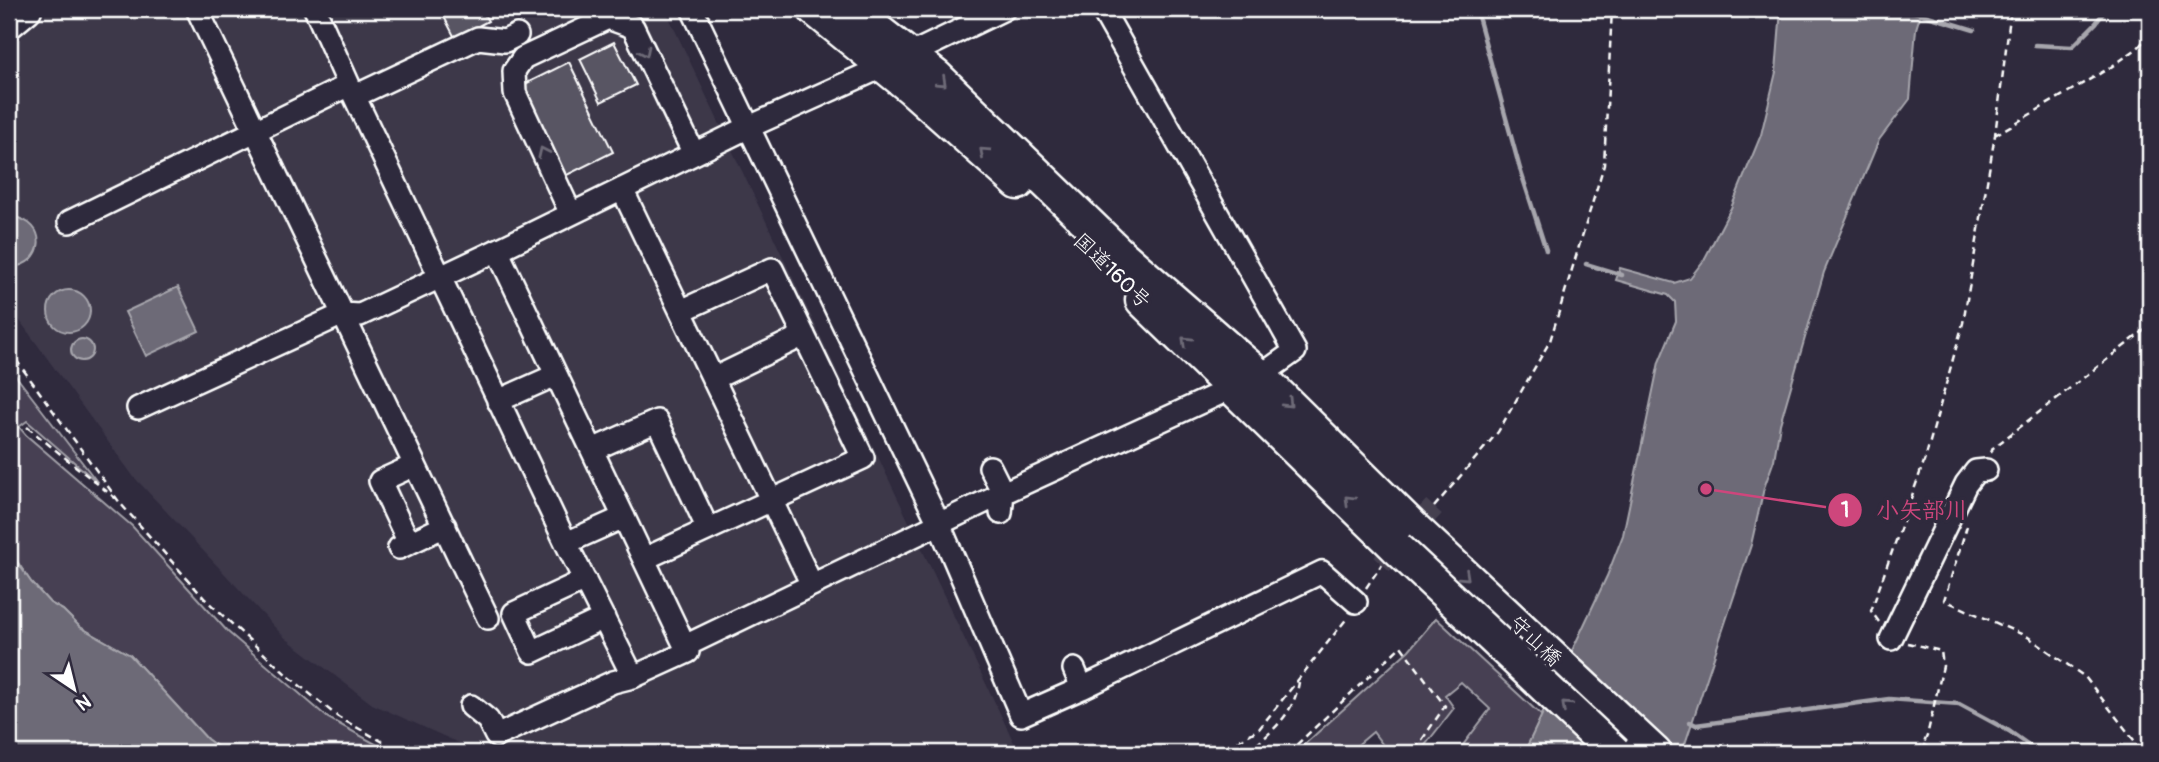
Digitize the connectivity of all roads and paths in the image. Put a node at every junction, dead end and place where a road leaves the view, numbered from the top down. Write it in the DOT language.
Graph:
graph roads {
  1 [pos="27,9"];
  2 [pos="197,9"];
  3 [pos="315,9"];
  4 [pos="692,9"];
  5 [pos="814,9"];
  6 [pos="850,9"];
  7 [pos="1004,9"];
  8 [pos="1102,9"];
  9 [pos="1612,9"];
  10 [pos="2011,9"];
  11 [pos="9,24"];
  12 [pos="2150,33"];
  13 [pos="522,48"];
  14 [pos="897,60"];
  15 [pos="352,90"];
  16 [pos="748,127"];
  17 [pos="255,129"];
  18 [pos="1995,135"];
  19 [pos="694,154"];
  20 [pos="622,189"];
  21 [pos="571,214"];
  22 [pos="69,222"];
  23 [pos="497,250"];
  24 [pos="439,276"];
  25 [pos="681,311"];
  26 [pos="343,314"];
  27 [pos="2150,326"];
  28 [pos="804,335"];
  29 [pos="9,350"];
  30 [pos="556,375"];
  31 [pos="1261,376"];
  32 [pos="713,379"];
  33 [pos="1227,381"];
  34 [pos="498,401"];
  35 [pos="138,408"];
  36 [pos="27,427"];
  37 [pos="592,450"];
  38 [pos="415,465"];
  39 [pos="990,467"];
  40 [pos="1986,470"];
  41 [pos="772,500"];
  42 [pos="120,503"];
  43 [pos="1002,503"];
  44 [pos="624,517"];
  45 [pos="1969,522"];
  46 [pos="940,524"];
  47 [pos="445,526"];
  48 [pos="708,529"];
  49 [pos="1407,537"];
  50 [pos="566,543"];
  51 [pos="643,559"];
  52 [pos="585,580"];
  53 [pos="812,585"];
  54 [pos="1356,602"];
  55 [pos="488,618"];
  56 [pos="604,618"];
  57 [pos="1891,639"];
  58 [pos="685,646"];
  59 [pos="633,677"];
  60 [pos="1300,679"];
  61 [pos="471,706"];
  62 [pos="1923,745"];
  63 [pos="404,753"];
  64 [pos="1217,753"];
  65 [pos="1247,753"];
  66 [pos="1288,753"];
  67 [pos="1413,753"];
  68 [pos="1615,753"];
  69 [pos="1655,753"];
  70 [pos="1909,753"];
  71 [pos="1941,753"];
  72 [pos="2144,753"];
  1 -- 11 [label="main road"];
  2 -- 17 [label="street"];
  3 -- 15 [label="street"];
  4 -- 16 [label="street"];
  5 -- 14 [label="highway, 国道160号"];
  6 -- 14 [label="highway, 国道160号"];
  7 -- 14 [label="street"];
  8 -- 31 [label="street"];
  9 -- 49 [label="path"];
  10 -- 18 [label="path"];
  12 -- 18 [label="path"];
  13 -- 15 [label="street"];
  13 -- 19 [label="street, one-way"];
  21 -- 13 [label="street, one-way"];
  14 -- 16 [label="street"];
  14 -- 31 [label="highway, 国道160号, one-way"];
  33 -- 14 [label="highway, 国道160号, one-way"];
  15 -- 17 [label="street"];
  15 -- 24 [label="street"];
  16 -- 19 [label="street"];
  16 -- 46 [label="street"];
  17 -- 22 [label="street"];
  17 -- 26 [label="street"];
  18 -- 57 [label="path"];
  19 -- 20 [label="street"];
  20 -- 21 [label="street"];
  20 -- 25 [label="street"];
  21 -- 23 [label="street"];
  23 -- 24 [label="street"];
  23 -- 30 [label="street"];
  24 -- 26 [label="street"];
  24 -- 34 [label="street"];
  25 -- 28 [label="street"];
  25 -- 32 [label="street"];
  26 -- 35 [label="street"];
  26 -- 38 [label="street"];
  27 -- 40 [label="path"];
  28 -- 32 [label="street"];
  28 -- 41 [label="street"];
  29 -- 42 [label="path"];
  30 -- 34 [label="street"];
  30 -- 37 [label="street"];
  31 -- 49 [label="highway, 国道160号, one-way"];
  32 -- 41 [label="street"];
  33 -- 43 [label="street"];
  49 -- 33 [label="highway, 国道160号, one-way"];
  34 -- 50 [label="street"];
  36 -- 42 [label="path"];
  37 -- 44 [label="street"];
  37 -- 48 [label="street"];
  38 -- 47 [label="street"];
  38 -- 47 [label="street"];
  39 -- 43 [label="street"];
  40 -- 57 [label="street"];
  41 -- 48 [label="street"];
  41 -- 53 [label="street"];
  42 -- 63 [label="path"];
  43 -- 46 [label="street"];
  44 -- 50 [label="street"];
  44 -- 51 [label="street"];
  45 -- 72 [label="path"];
  46 -- 53 [label="street"];
  46 -- 54 [label="street"];
  47 -- 55 [label="street"];
  48 -- 51 [label="street"];
  49 -- 54 [label="path"];
  68 -- 49 [label="highway, 守山橋, one-way, bridge"];
  49 -- 69 [label="highway, 守山橋, one-way"];
  50 -- 52 [label="street"];
  51 -- 58 [label="street"];
  52 -- 56 [label="street"];
  52 -- 56 [label="street"];
  53 -- 58 [label="street"];
  54 -- 60 [label="path"];
  56 -- 59 [label="street"];
  57 -- 62 [label="path"];
  58 -- 59 [label="street"];
  59 -- 61 [label="street"];
  60 -- 64 [label="path"];
  60 -- 65 [label="path"];
  62 -- 70 [label="path"];
  62 -- 71 [label="path"];
  66 -- 67 [label="path"];
}
